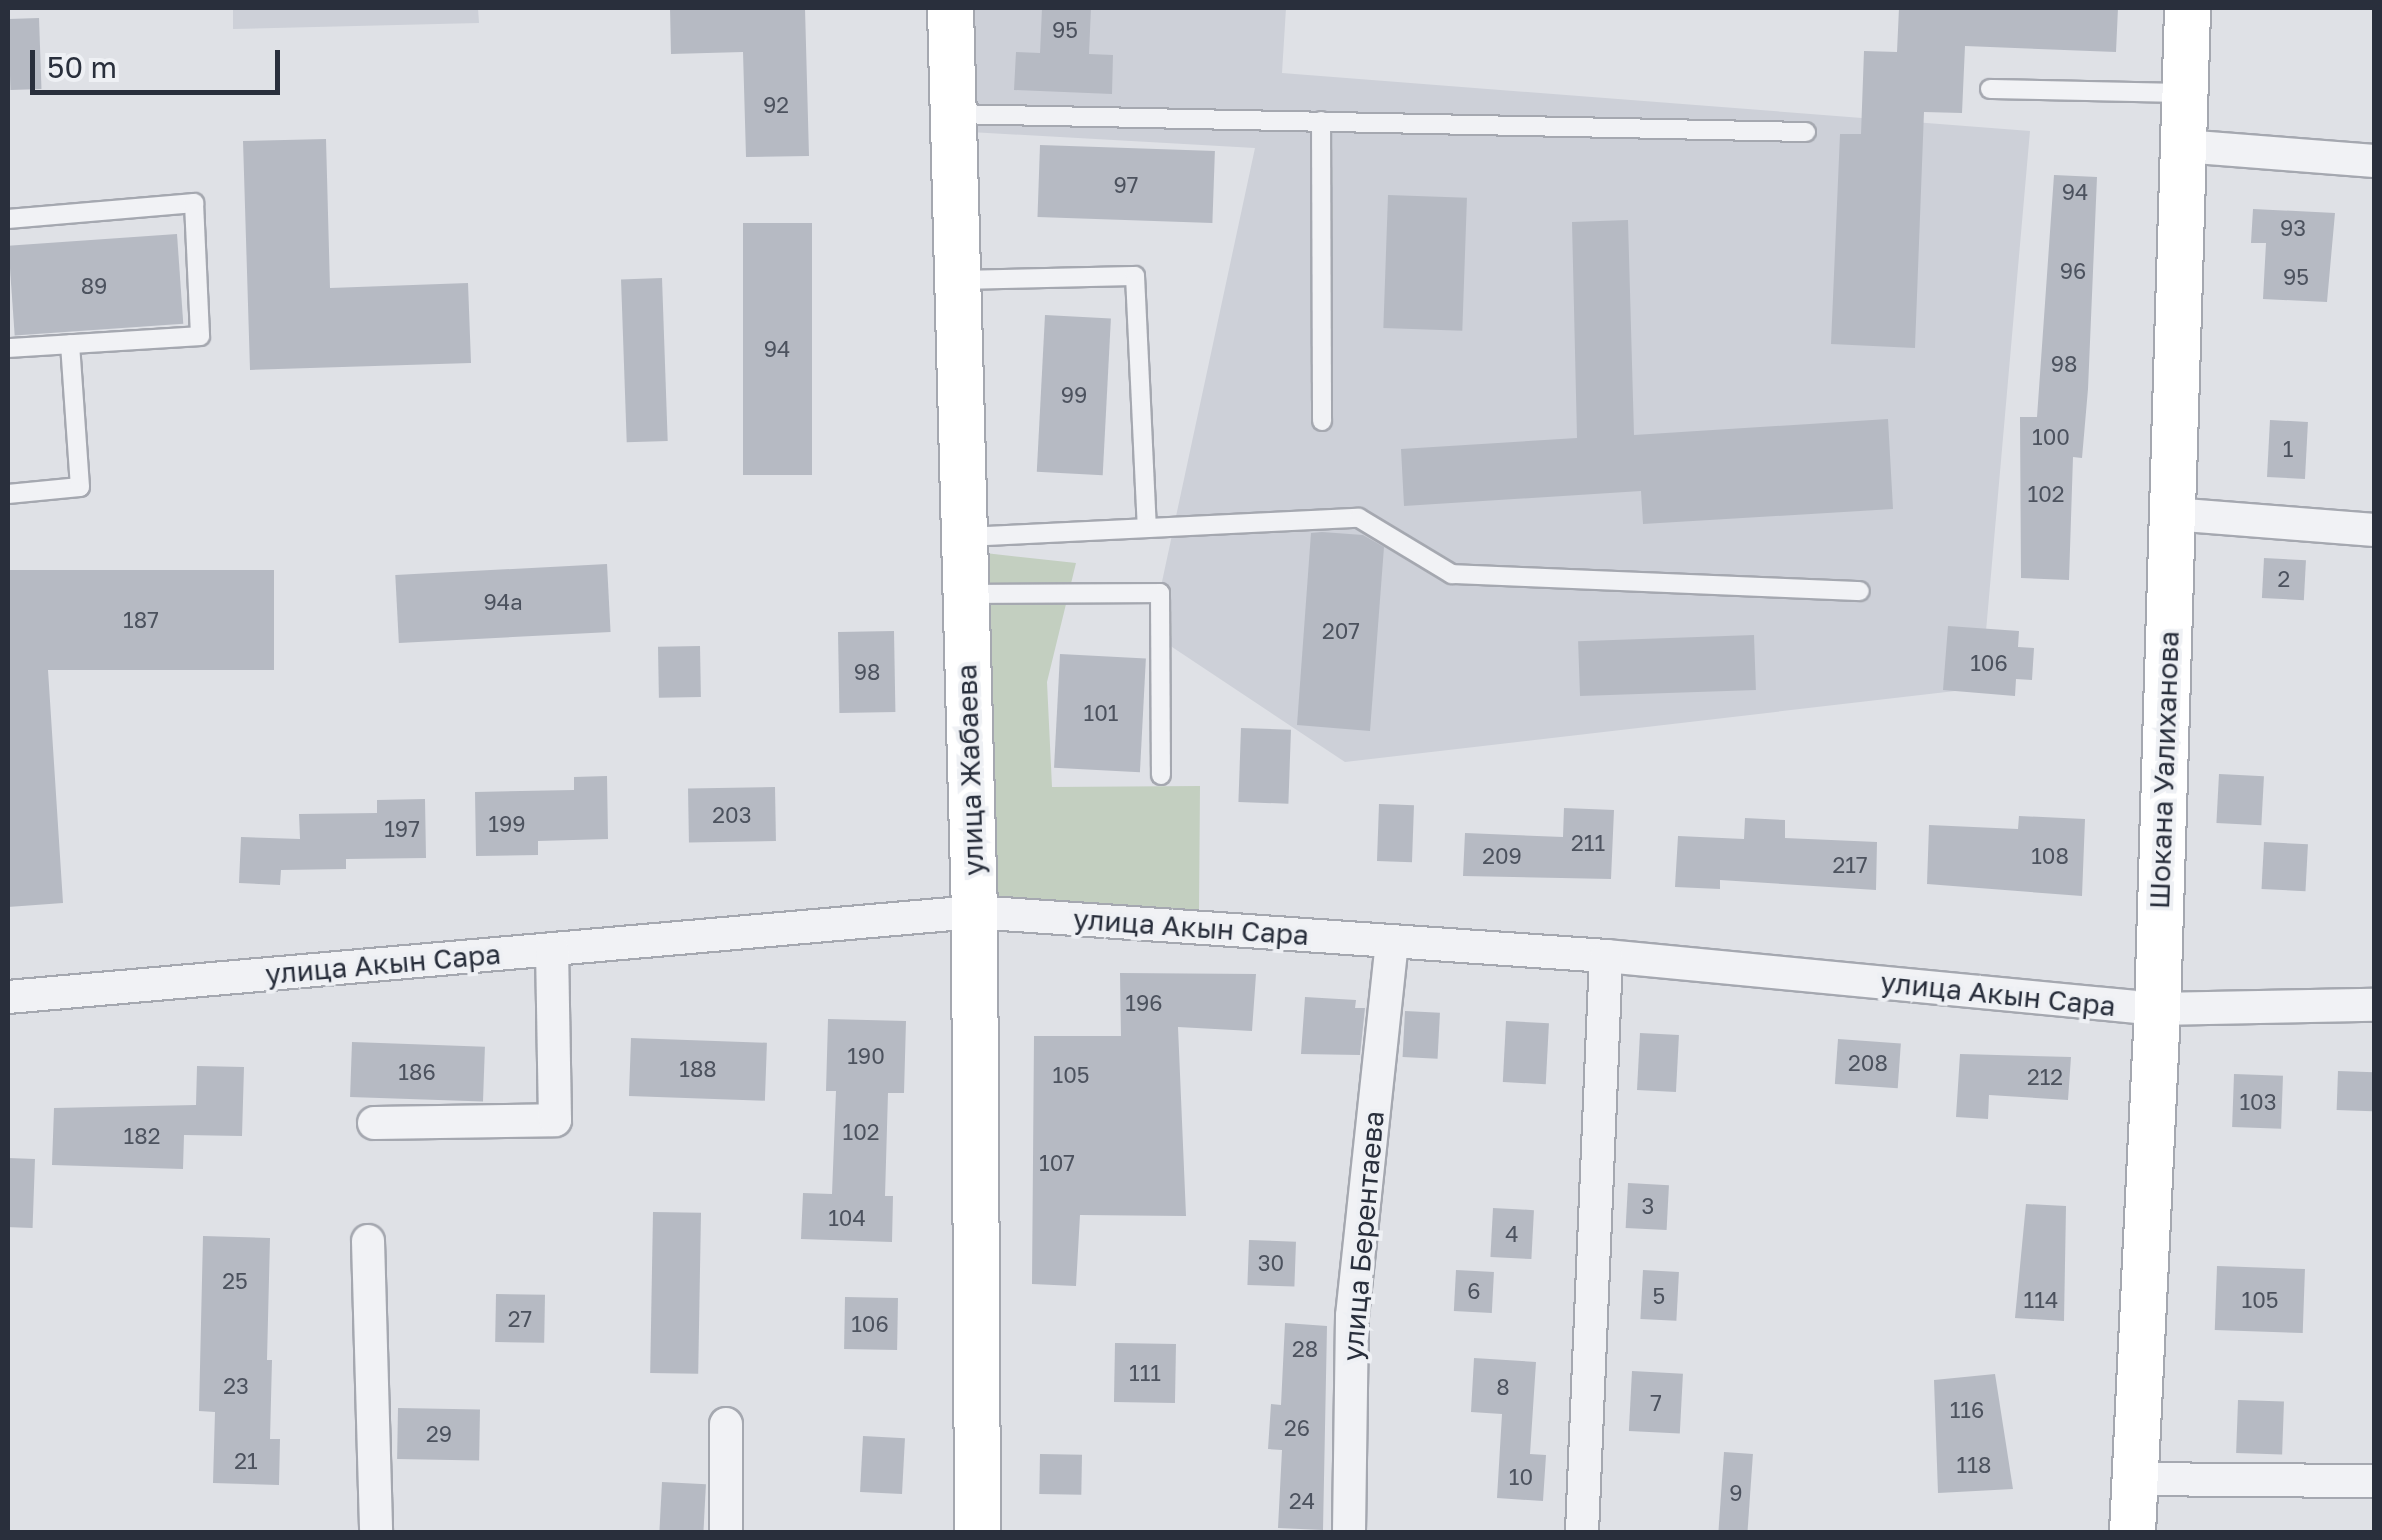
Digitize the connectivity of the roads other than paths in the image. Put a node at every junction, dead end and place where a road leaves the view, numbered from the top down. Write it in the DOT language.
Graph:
graph roads {
  1 [pos="950,8"];
  2 [pos="2187,8"];
  3 [pos="1990,89"];
  4 [pos="2184,93"];
  5 [pos="953,114"];
  6 [pos="1321,122"];
  7 [pos="1806,132"];
  8 [pos="2183,146"];
  9 [pos="2374,161"];
  10 [pos="8,219"];
  11 [pos="957,280"];
  12 [pos="70,344"];
  13 [pos="8,348"];
  14 [pos="1322,421"];
  15 [pos="8,494"];
  16 [pos="2172,514"];
  17 [pos="1147,528"];
  18 [pos="2374,530"];
  19 [pos="964,537"];
  20 [pos="1860,591"];
  21 [pos="966,594"];
  22 [pos="1161,775"];
  23 [pos="974,912"];
  24 [pos="1392,941"];
  25 [pos="552,949"];
  26 [pos="1606,956"];
  27 [pos="8,997"];
  28 [pos="2374,1005"];
  29 [pos="2158,1009"];
  30 [pos="374,1124"];
  31 [pos="368,1241"];
  32 [pos="726,1424"];
  33 [pos="2132,1479"];
  34 [pos="2374,1481"];
  35 [pos="376,1532"];
  36 [pos="726,1532"];
  37 [pos="978,1532"];
  38 [pos="1350,1532"];
  39 [pos="1582,1532"];
  40 [pos="2132,1532"];
  1 -- 5 [label="street, улица Жабаева"];
  2 -- 4 [label="street, Шокана Уалиханова"];
  3 -- 4 [label="lane"];
  4 -- 8 [label="street, Шокана Уалиханова"];
  5 -- 6 [label="lane"];
  5 -- 11 [label="street, улица Жабаева"];
  6 -- 7 [label="lane"];
  6 -- 14 [label="lane"];
  8 -- 9 [label="street"];
  8 -- 16 [label="street, Шокана Уалиханова"];
  10 -- 12 [label="lane"];
  11 -- 17 [label="lane"];
  11 -- 19 [label="street, улица Жабаева"];
  12 -- 13 [label="lane"];
  12 -- 15 [label="lane"];
  16 -- 18 [label="street"];
  16 -- 29 [label="street, Шокана Уалиханова"];
  17 -- 19 [label="lane"];
  17 -- 20 [label="lane"];
  19 -- 21 [label="street, улица Жабаева"];
  21 -- 22 [label="lane"];
  21 -- 23 [label="street, улица Жабаева"];
  23 -- 24 [label="street, улица Акын Сара"];
  23 -- 25 [label="street, улица Акын Сара"];
  23 -- 37 [label="street, улица Жабаева"];
  24 -- 26 [label="street, улица Акын Сара"];
  24 -- 38 [label="street, улица Берентаева"];
  25 -- 27 [label="street, улица Акын Сара"];
  25 -- 30 [label="street"];
  26 -- 29 [label="street, улица Акын Сара"];
  26 -- 39 [label="street"];
  28 -- 29 [label="street, улица Акын Сара"];
  29 -- 33 [label="street, Шокана Уалиханова"];
  31 -- 35 [label="street"];
  32 -- 36 [label="street"];
  33 -- 34 [label="street"];
  33 -- 40 [label="street, Шокана Уалиханова"];
}
